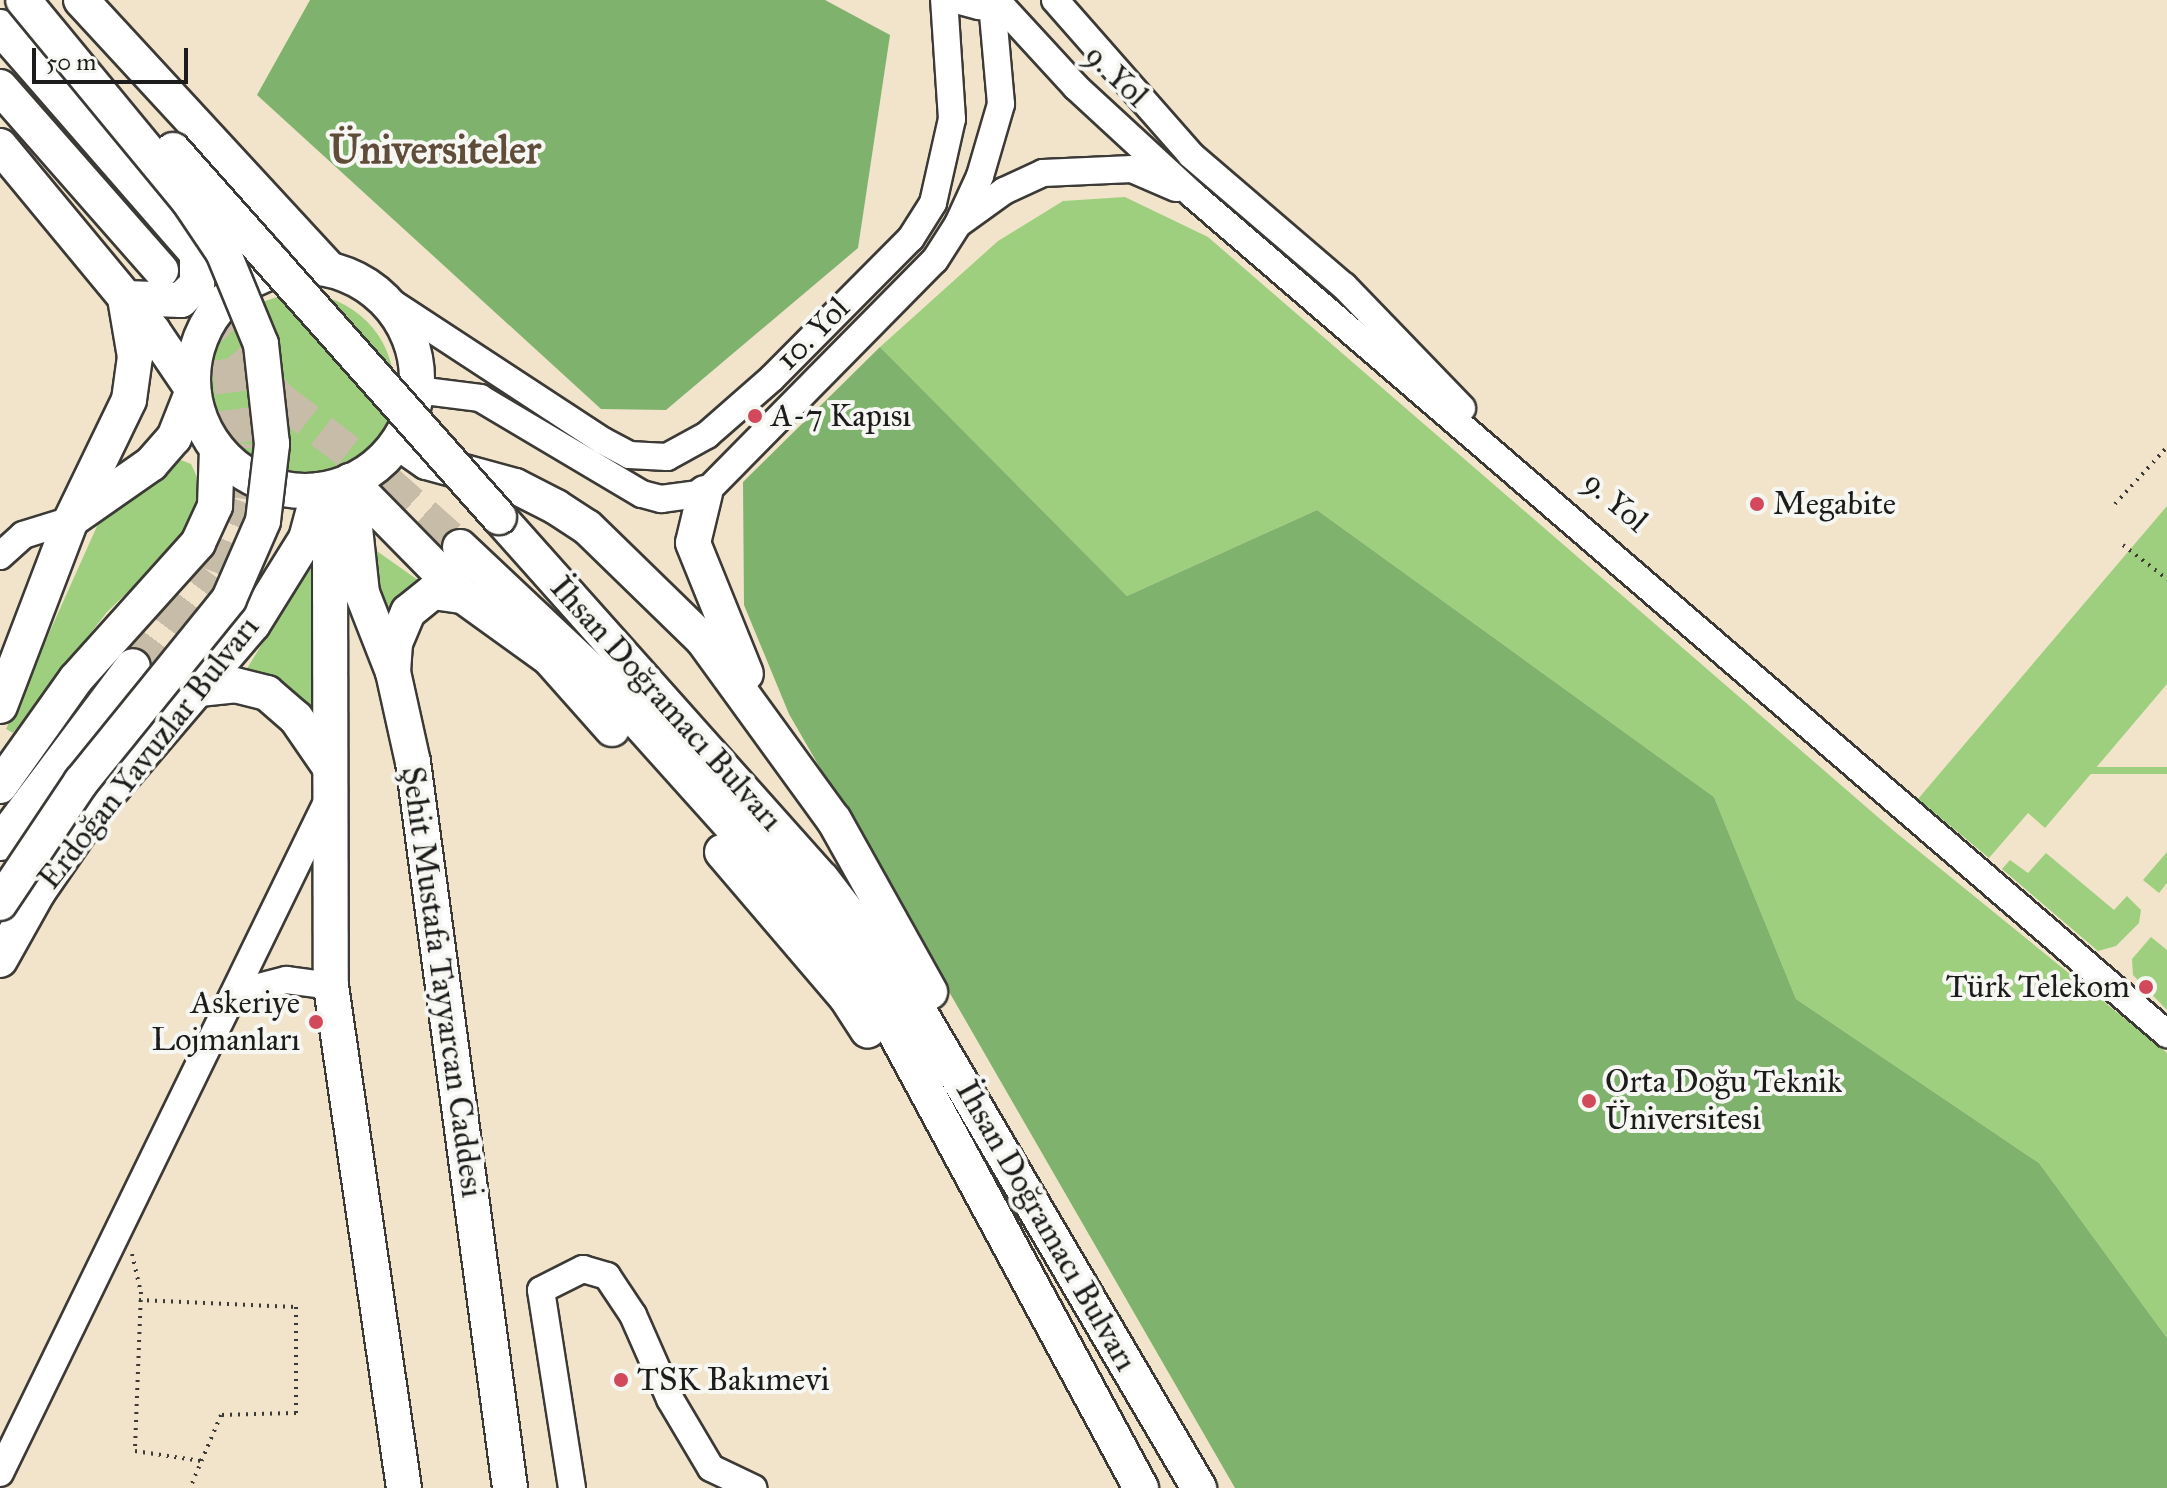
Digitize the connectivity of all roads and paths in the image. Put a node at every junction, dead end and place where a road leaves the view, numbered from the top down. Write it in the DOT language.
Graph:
graph roads {
  1 [pos="25,0"];
  2 [pos="81,0"];
  3 [pos="944,0"];
  4 [pos="956,0"];
  5 [pos="1055,0"];
  6 [pos="995,1"];
  7 [pos="0,27"];
  8 [pos="0,87"];
  9 [pos="0,146"];
  10 [pos="1193,195"];
  11 [pos="958,224"];
  12 [pos="197,254"];
  13 [pos="328,268"];
  14 [pos="161,270"];
  15 [pos="266,273"];
  16 [pos="383,297"];
  17 [pos="125,298"];
  18 [pos="772,378"];
  19 [pos="193,390"];
  20 [pos="417,390"];
  21 [pos="798,398"];
  22 [pos="707,435"];
  23 [pos="398,442"];
  24 [pos="2167,447"];
  25 [pos="217,449"];
  26 [pos="738,460"];
  27 [pos="334,486"];
  28 [pos="705,493"];
  29 [pos="2115,504"];
  30 [pos="71,520"];
  31 [pos="198,543"];
  32 [pos="2123,545"];
  33 [pos="460,547"];
  34 [pos="0,556"];
  35 [pos="2167,579"];
  36 [pos="277,588"];
  37 [pos="463,596"];
  38 [pos="133,666"];
  39 [pos="393,672"];
  40 [pos="199,689"];
  41 [pos="0,706"];
  42 [pos="767,722"];
  43 [pos="329,766"];
  44 [pos="0,786"];
  45 [pos="328,800"];
  46 [pos="0,843"];
  47 [pos="0,903"];
  48 [pos="0,960"];
  49 [pos="331,986"];
  50 [pos="239,992"];
  51 [pos="2167,1017"];
  52 [pos="2167,1034"];
  53 [pos="1032,1283"];
  54 [pos="1088,1294"];
  55 [pos="201,1461"];
  56 [pos="0,1473"];
  57 [pos="190,1488"];
  58 [pos="404,1488"];
  59 [pos="510,1488"];
  60 [pos="572,1488"];
  61 [pos="753,1488"];
  62 [pos="1141,1488"];
  63 [pos="1199,1488"];
  1 -- 47 [label="main road, bridge"];
  1 -- 54 [label="main road, İhsan Doğramacı Bulvarı, bridge"];
  2 -- 13 [label="main road"];
  3 -- 18 [label="street, 10. Yol"];
  4 -- 6 [label="street"];
  5 -- 51 [label="street, 9. Yol"];
  6 -- 10 [label="street, 9. Yol"];
  6 -- 11 [label="street, 10. Yol"];
  7 -- 12 [label="main road"];
  8 -- 14 [label="main road"];
  9 -- 17 [label="main road"];
  10 -- 11 [label="street, 9. Yol"];
  10 -- 52 [label="street, 9. Yol"];
  11 -- 21 [label="street, 10. Yol"];
  12 -- 15 [label="main road"];
  12 -- 17 [label="main road"];
  13 -- 15 [label="main road"];
  13 -- 16 [label="main road"];
  15 -- 19 [label="main road"];
  16 -- 20 [label="main road"];
  16 -- 22 [label="street, 10. Yol"];
  17 -- 19 [label="main road"];
  17 -- 30 [label="main road"];
  18 -- 21 [label="street"];
  18 -- 22 [label="street, 10. Yol"];
  19 -- 25 [label="main road"];
  19 -- 30 [label="main road"];
  20 -- 23 [label="main road"];
  20 -- 28 [label="street"];
  21 -- 26 [label="street, 10. Yol"];
  22 -- 26 [label="street"];
  23 -- 27 [label="main road"];
  23 -- 42 [label="main road"];
  24 -- 29 [label="path"];
  25 -- 27 [label="main road"];
  25 -- 31 [label="main road"];
  26 -- 28 [label="street, 10. Yol"];
  27 -- 36 [label="main road, Erdoğan Yavuzlar Bulvarı"];
  27 -- 37 [label="main road"];
  27 -- 39 [label="main road, Şehit Mustafa Tayyarcan Caddesi"];
  27 -- 43 [label="main road"];
  28 -- 42 [label="main road"];
  30 -- 34 [label="street"];
  30 -- 41 [label="main road"];
  31 -- 36 [label="main road, Erdoğan Yavuzlar Bulvarı"];
  31 -- 44 [label="main road"];
  32 -- 35 [label="path"];
  33 -- 53 [label="main road, İhsan Doğramacı Bulvarı"];
  36 -- 40 [label="main road, Erdoğan Yavuzlar Bulvarı"];
  37 -- 39 [label="main road"];
  37 -- 53 [label="main road"];
  38 -- 46 [label="main road, Erdoğan Yavuzlar Bulvarı"];
  39 -- 59 [label="main road, Şehit Mustafa Tayyarcan Caddesi"];
  40 -- 43 [label="main road"];
  40 -- 48 [label="main road, Erdoğan Yavuzlar Bulvarı"];
  42 -- 54 [label="main road"];
  43 -- 45 [label="main road"];
  45 -- 49 [label="main road"];
  45 -- 50 [label="street"];
  49 -- 50 [label="street"];
  49 -- 58 [label="main road"];
  50 -- 56 [label="street"];
  53 -- 62 [label="main road, İhsan Doğramacı Bulvarı"];
  54 -- 63 [label="main road, İhsan Doğramacı Bulvarı"];
  55 -- 55 [label="path"];
  55 -- 57 [label="path"];
  60 -- 61 [label="street"];
}
